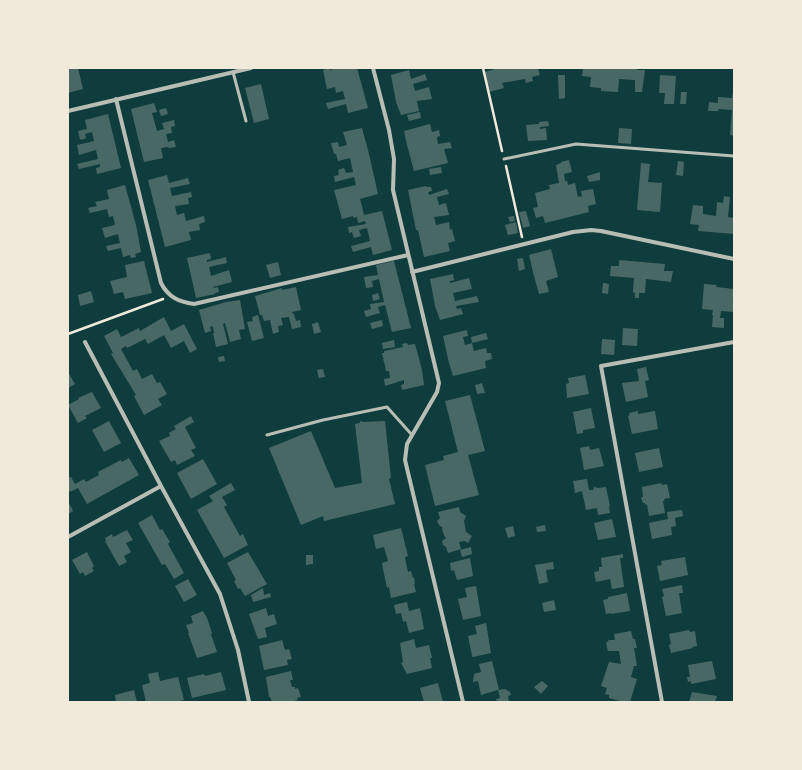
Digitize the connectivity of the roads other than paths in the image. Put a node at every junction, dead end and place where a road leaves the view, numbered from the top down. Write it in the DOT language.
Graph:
graph roads {
  1 [pos="251,68"];
  2 [pos="373,68"];
  3 [pos="233,72"];
  4 [pos="116,99"];
  5 [pos="68,111"];
  6 [pos="246,121"];
  7 [pos="734,156"];
  8 [pos="504,159"];
  9 [pos="408,254"];
  10 [pos="734,259"];
  11 [pos="412,272"];
  12 [pos="85,342"];
  13 [pos="734,342"];
  14 [pos="267,435"];
  15 [pos="412,435"];
  16 [pos="161,486"];
  17 [pos="68,538"];
  18 [pos="248,702"];
  19 [pos="463,702"];
  20 [pos="662,702"];
  1 -- 3 [label="street"];
  2 -- 9 [label="street"];
  3 -- 4 [label="street"];
  3 -- 6 [label="lane"];
  4 -- 5 [label="street"];
  4 -- 9 [label="street"];
  7 -- 8 [label="lane"];
  9 -- 11 [label="street"];
  10 -- 11 [label="street"];
  11 -- 15 [label="street"];
  12 -- 16 [label="street"];
  13 -- 20 [label="street"];
  14 -- 15 [label="lane"];
  15 -- 19 [label="street"];
  16 -- 17 [label="street"];
  16 -- 18 [label="street"];
}
